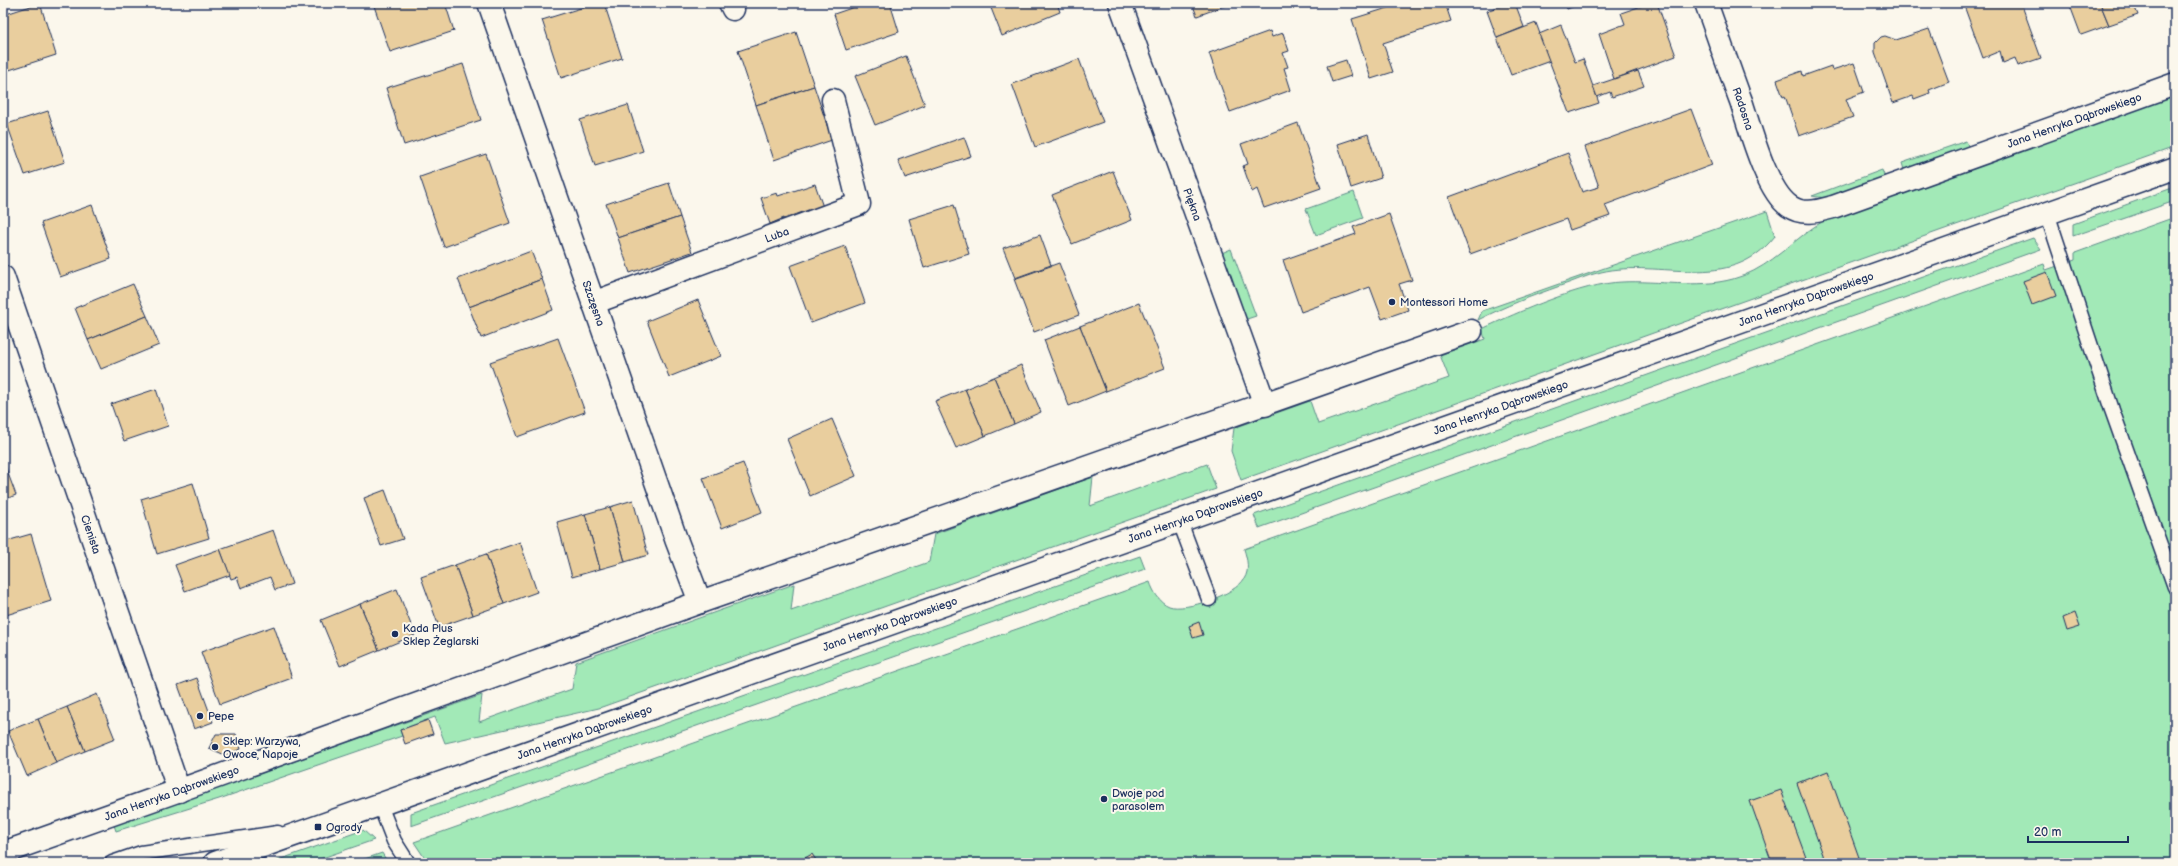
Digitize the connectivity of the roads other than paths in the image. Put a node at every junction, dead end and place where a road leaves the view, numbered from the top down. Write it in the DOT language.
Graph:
graph roads {
  1 [pos="489,3"];
  2 [pos="1120,3"];
  3 [pos="1706,3"];
  4 [pos="2175,84"];
  5 [pos="833,100"];
  6 [pos="2175,168"];
  7 [pos="1791,207"];
  8 [pos="2047,213"];
  9 [pos="3,277"];
  10 [pos="593,303"];
  11 [pos="1471,331"];
  12 [pos="1265,405"];
  13 [pos="1180,522"];
  14 [pos="2175,587"];
  15 [pos="1209,599"];
  16 [pos="700,602"];
  17 [pos="179,791"];
  18 [pos="380,805"];
  19 [pos="318,827"];
  20 [pos="3,853"];
  21 [pos="112,863"];
  22 [pos="215,863"];
  23 [pos="408,863"];
  1 -- 10 [label="street, Szczęsna"];
  2 -- 12 [label="street, Piękna"];
  3 -- 7 [label="street, Radosna"];
  4 -- 7 [label="street, Jana Henryka Dąbrowskiego"];
  5 -- 10 [label="street, Luba"];
  6 -- 8 [label="street, Jana Henryka Dąbrowskiego"];
  8 -- 13 [label="street, Jana Henryka Dąbrowskiego"];
  8 -- 14 [label="lane"];
  9 -- 17 [label="street, Cienista"];
  10 -- 16 [label="street, Szczęsna"];
  11 -- 12 [label="street, Jana Henryka Dąbrowskiego"];
  12 -- 16 [label="street, Jana Henryka Dąbrowskiego"];
  13 -- 15 [label="lane"];
  13 -- 18 [label="street, Jana Henryka Dąbrowskiego"];
  16 -- 17 [label="street, Jana Henryka Dąbrowskiego"];
  17 -- 20 [label="street, Jana Henryka Dąbrowskiego"];
  18 -- 19 [label="street, Jana Henryka Dąbrowskiego"];
  18 -- 23 [label="lane"];
  19 -- 21 [label="lane"];
  19 -- 22 [label="street, Jana Henryka Dąbrowskiego"];
}
